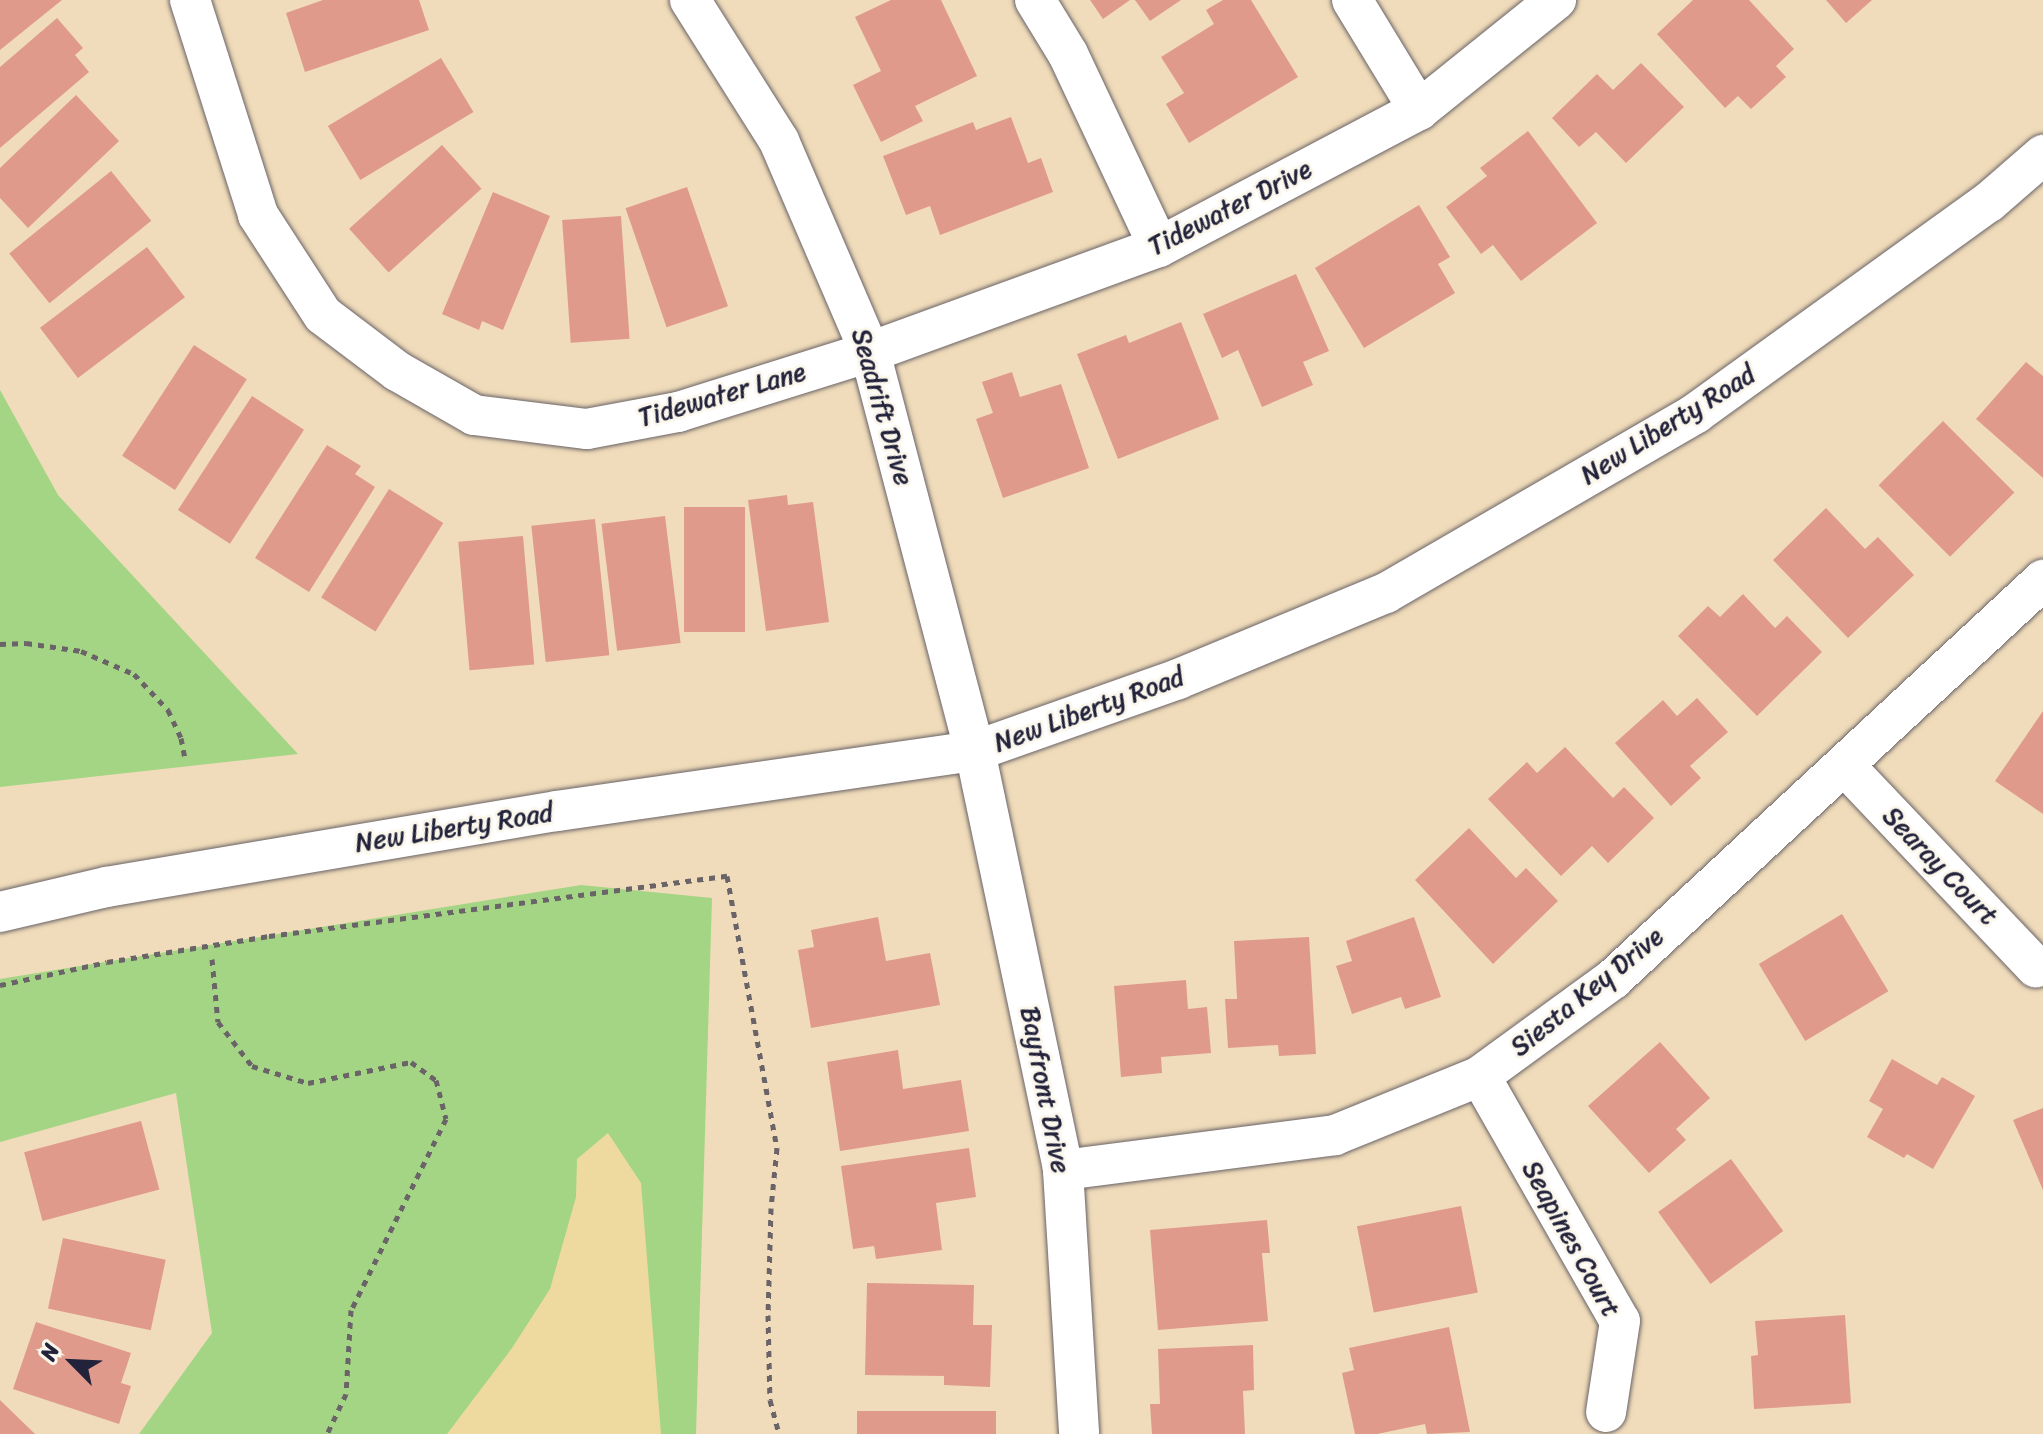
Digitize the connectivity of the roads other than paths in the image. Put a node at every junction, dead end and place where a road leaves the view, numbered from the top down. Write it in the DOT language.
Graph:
graph roads {
  1 [pos="190,0"];
  2 [pos="690,0"];
  3 [pos="1035,0"];
  4 [pos="1352,0"];
  5 [pos="1556,0"];
  6 [pos="1419,110"];
  7 [pos="2043,155"];
  8 [pos="1159,247"];
  9 [pos="870,352"];
  10 [pos="2043,580"];
  11 [pos="975,751"];
  12 [pos="1844,765"];
  13 [pos="0,912"];
  14 [pos="2036,967"];
  15 [pos="1480,1076"];
  16 [pos="1063,1170"];
  17 [pos="1606,1412"];
  18 [pos="1079,1434"];
  1 -- 9 [label="street, Tidewater Lane"];
  2 -- 9 [label="street, Seadrift Drive"];
  3 -- 8 [label="street"];
  4 -- 6 [label="street"];
  5 -- 6 [label="street, Tidewater Drive"];
  6 -- 8 [label="street, Tidewater Drive"];
  7 -- 11 [label="street, New Liberty Road"];
  8 -- 9 [label="street, Tidewater Drive"];
  9 -- 11 [label="street, Seadrift Drive"];
  10 -- 12 [label="street, Siesta Key Drive"];
  11 -- 13 [label="street, New Liberty Road"];
  11 -- 16 [label="street, Bayfront Drive"];
  12 -- 14 [label="street, Searay Court"];
  12 -- 15 [label="street, Siesta Key Drive"];
  15 -- 16 [label="street, Siesta Key Drive"];
  15 -- 17 [label="street, Seapines Court"];
  16 -- 18 [label="street, Bayfront Drive"];
}
